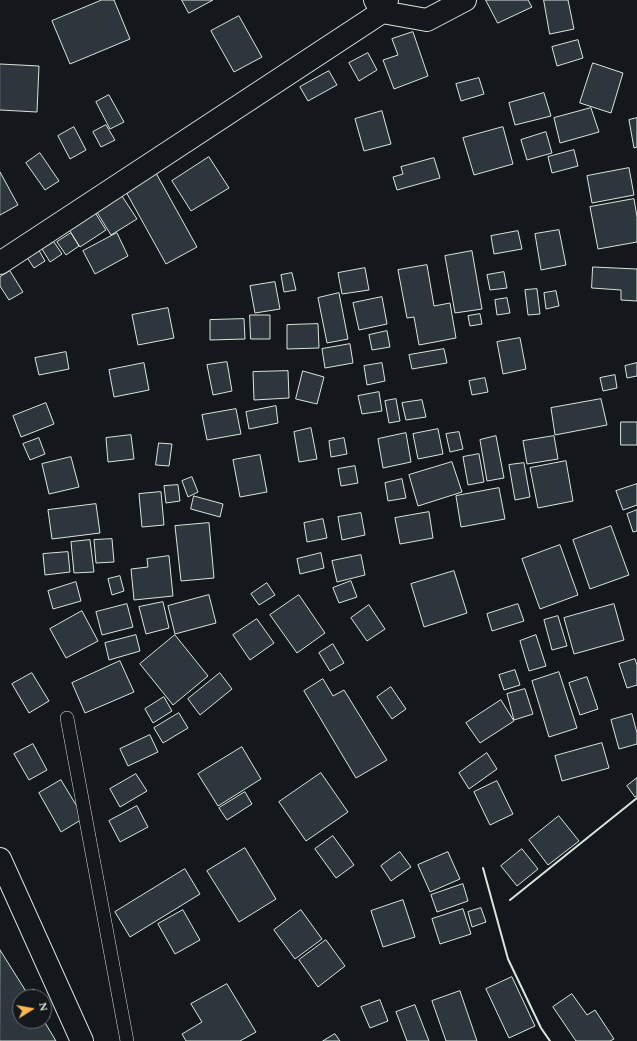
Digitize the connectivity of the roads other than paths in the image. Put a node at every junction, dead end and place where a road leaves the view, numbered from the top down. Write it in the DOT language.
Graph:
graph roads {
  1 [pos="465,0"];
  2 [pos="381,4"];
  3 [pos="0,263"];
  4 [pos="67,718"];
  5 [pos="0,859"];
  6 [pos="82,1041"];
  7 [pos="127,1041"];
  1 -- 2 [label="street"];
  2 -- 3 [label="street"];
  4 -- 7 [label="lane"];
  5 -- 6 [label="street"];
}
